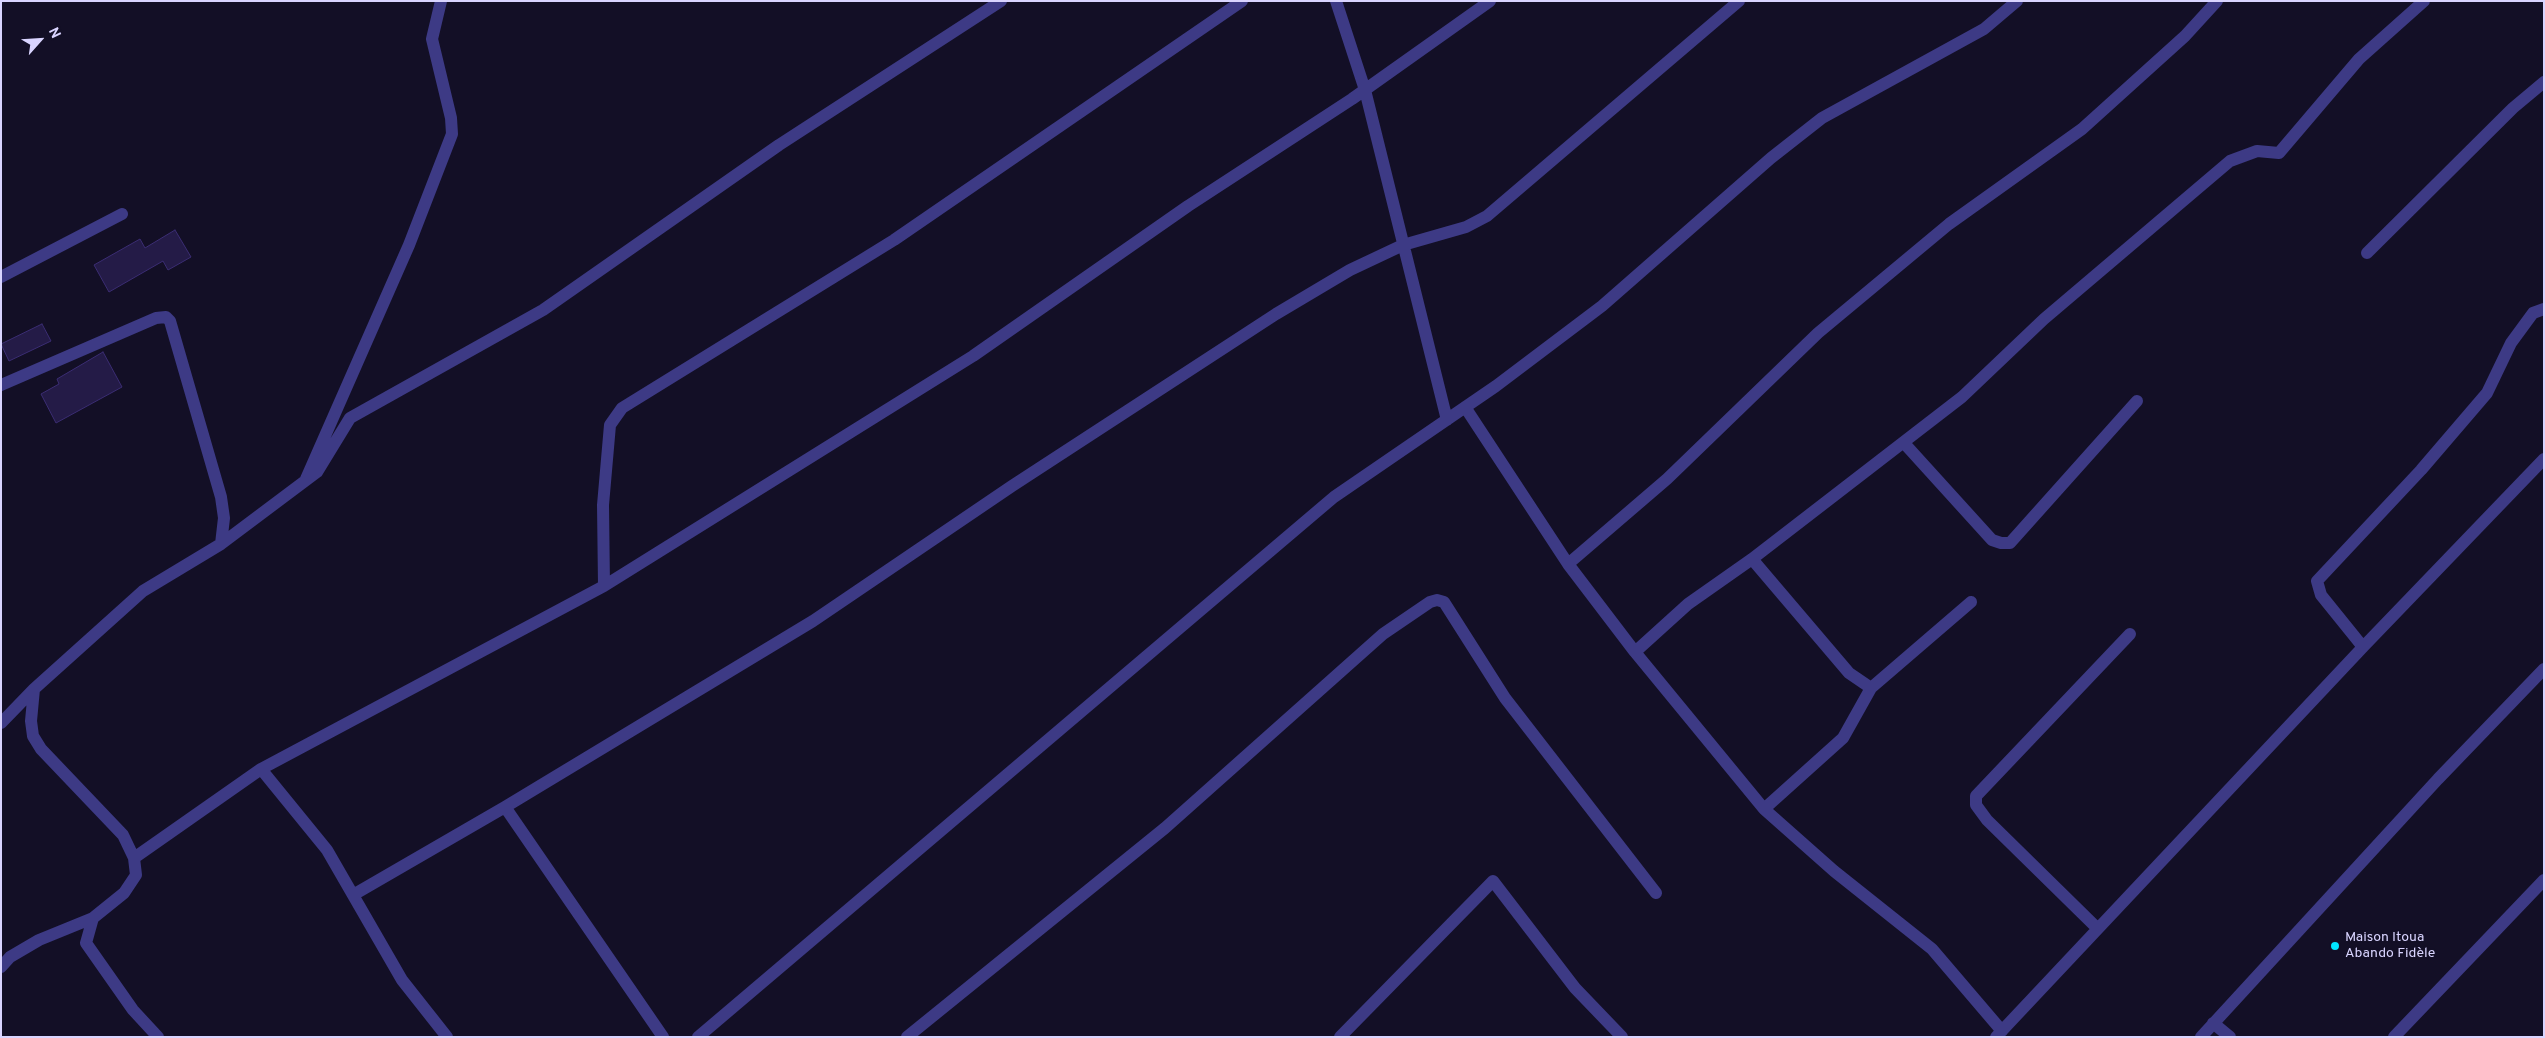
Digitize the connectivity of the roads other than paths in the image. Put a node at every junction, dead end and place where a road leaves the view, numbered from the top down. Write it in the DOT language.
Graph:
graph roads {
  1 [pos="441,1"];
  2 [pos="1001,1"];
  3 [pos="1242,1"];
  4 [pos="1336,1"];
  5 [pos="1490,1"];
  6 [pos="1739,1"];
  7 [pos="2017,1"];
  8 [pos="2217,1"];
  9 [pos="2424,1"];
  10 [pos="2544,82"];
  11 [pos="1365,90"];
  12 [pos="122,214"];
  13 [pos="1403,245"];
  14 [pos="2366,253"];
  15 [pos="1,276"];
  16 [pos="2544,308"];
  17 [pos="1,384"];
  18 [pos="2137,401"];
  19 [pos="1465,407"];
  20 [pos="1447,420"];
  21 [pos="1904,443"];
  22 [pos="2544,459"];
  23 [pos="305,482"];
  24 [pos="221,544"];
  25 [pos="1752,559"];
  26 [pos="1568,564"];
  27 [pos="604,586"];
  28 [pos="1971,602"];
  29 [pos="2130,634"];
  30 [pos="2362,647"];
  31 [pos="1635,652"];
  32 [pos="2544,670"];
  33 [pos="1871,688"];
  34 [pos="34,689"];
  35 [pos="1,723"];
  36 [pos="260,769"];
  37 [pos="505,807"];
  38 [pos="1764,809"];
  39 [pos="134,858"];
  40 [pos="2544,880"];
  41 [pos="1656,893"];
  42 [pos="353,895"];
  43 [pos="93,918"];
  44 [pos="2097,928"];
  45 [pos="1,966"];
  46 [pos="2213,1024"];
  47 [pos="1999,1034"];
  48 [pos="158,1037"];
  49 [pos="447,1037"];
  50 [pos="663,1037"];
  51 [pos="698,1037"];
  52 [pos="907,1037"];
  53 [pos="1340,1037"];
  54 [pos="1622,1037"];
  55 [pos="2201,1037"];
  56 [pos="2230,1037"];
  57 [pos="2394,1037"];
  1 -- 23 [label="street"];
  2 -- 23 [label="street"];
  3 -- 27 [label="street"];
  4 -- 11 [label="street"];
  5 -- 11 [label="street"];
  6 -- 13 [label="street"];
  7 -- 19 [label="street"];
  8 -- 26 [label="street"];
  9 -- 21 [label="street"];
  10 -- 14 [label="street"];
  11 -- 13 [label="street"];
  11 -- 27 [label="street"];
  12 -- 15 [label="street"];
  13 -- 20 [label="street"];
  13 -- 37 [label="street"];
  16 -- 30 [label="street"];
  17 -- 24 [label="street"];
  18 -- 21 [label="street"];
  19 -- 20 [label="street"];
  19 -- 26 [label="street"];
  20 -- 51 [label="street"];
  21 -- 25 [label="street"];
  22 -- 30 [label="street"];
  23 -- 24 [label="street"];
  24 -- 34 [label="street"];
  25 -- 31 [label="street"];
  25 -- 33 [label="street"];
  26 -- 31 [label="street"];
  27 -- 36 [label="street"];
  28 -- 33 [label="street"];
  29 -- 44 [label="street"];
  30 -- 44 [label="street"];
  31 -- 38 [label="street"];
  32 -- 46 [label="street"];
  33 -- 38 [label="street"];
  34 -- 35 [label="street"];
  34 -- 39 [label="street"];
  36 -- 39 [label="street"];
  36 -- 42 [label="street"];
  37 -- 42 [label="street"];
  37 -- 50 [label="street"];
  38 -- 47 [label="street"];
  39 -- 43 [label="street"];
  40 -- 57 [label="street"];
  41 -- 52 [label="street"];
  42 -- 49 [label="street"];
  43 -- 45 [label="street"];
  43 -- 48 [label="street"];
  44 -- 47 [label="street"];
  46 -- 55 [label="street"];
  46 -- 56 [label="street"];
  53 -- 54 [label="street"];
}
